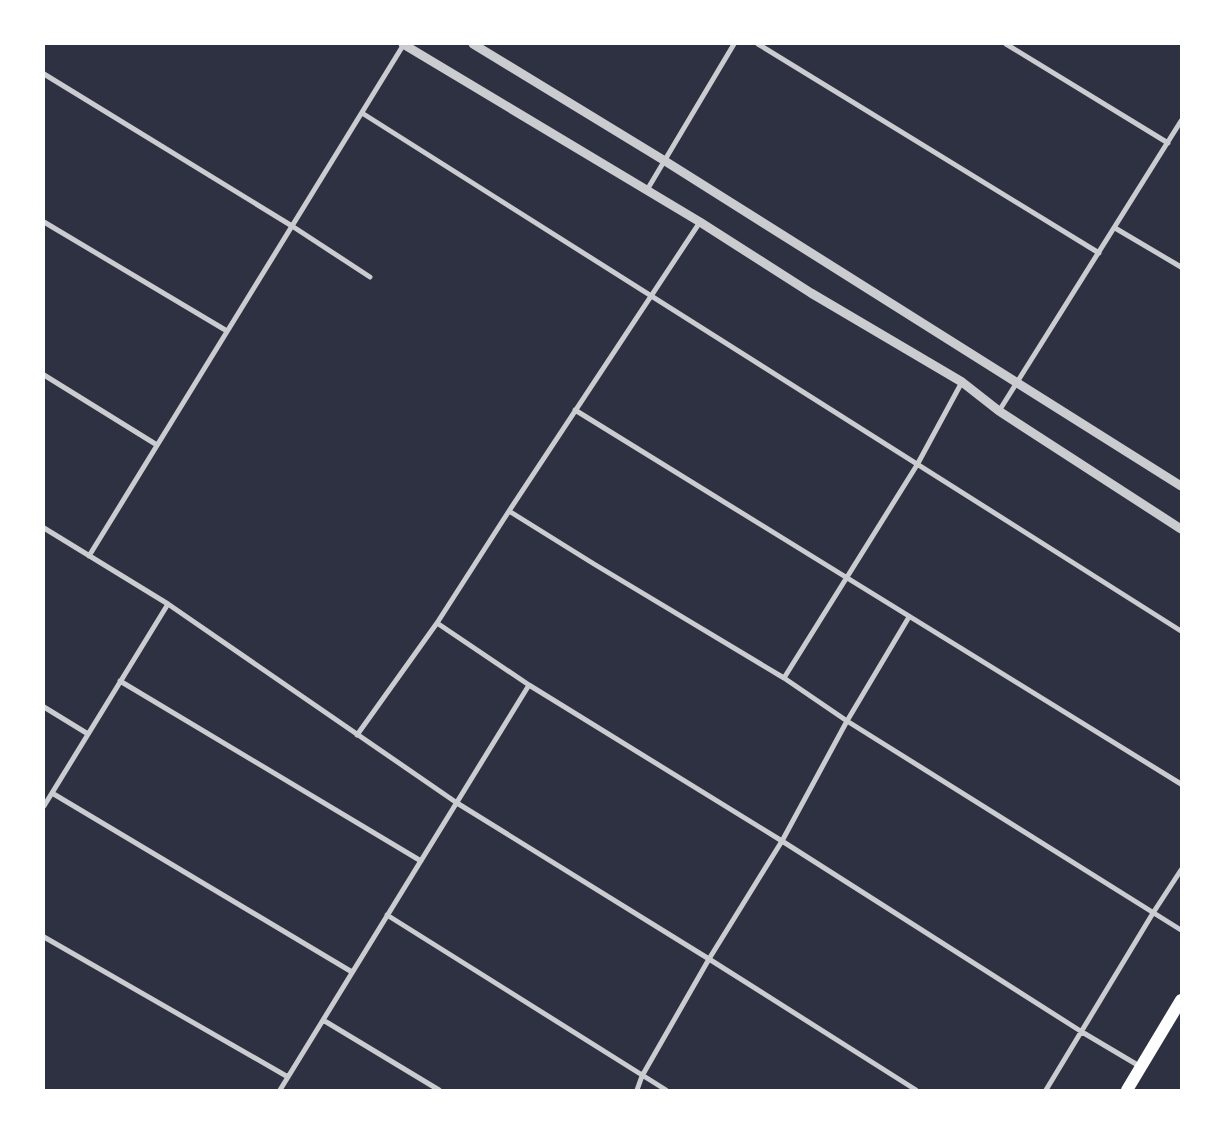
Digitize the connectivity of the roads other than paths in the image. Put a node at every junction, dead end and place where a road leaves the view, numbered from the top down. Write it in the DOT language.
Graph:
graph roads {
  1 [pos="403,44"];
  2 [pos="473,44"];
  3 [pos="734,44"];
  4 [pos="758,44"];
  5 [pos="1006,44"];
  6 [pos="44,74"];
  7 [pos="362,113"];
  8 [pos="1181,122"];
  9 [pos="1168,143"];
  10 [pos="665,161"];
  11 [pos="647,190"];
  12 [pos="44,222"];
  13 [pos="700,222"];
  14 [pos="292,226"];
  15 [pos="1115,228"];
  16 [pos="1099,253"];
  17 [pos="1181,267"];
  18 [pos="370,277"];
  19 [pos="651,296"];
  20 [pos="227,331"];
  21 [pos="44,375"];
  22 [pos="962,382"];
  23 [pos="1018,382"];
  24 [pos="575,410"];
  25 [pos="999,411"];
  26 [pos="157,446"];
  27 [pos="917,465"];
  28 [pos="1181,486"];
  29 [pos="509,511"];
  30 [pos="44,528"];
  31 [pos="1181,529"];
  32 [pos="89,556"];
  33 [pos="847,577"];
  34 [pos="168,604"];
  35 [pos="908,617"];
  36 [pos="437,624"];
  37 [pos="1181,631"];
  38 [pos="784,678"];
  39 [pos="120,681"];
  40 [pos="529,685"];
  41 [pos="44,707"];
  42 [pos="848,721"];
  43 [pos="88,734"];
  44 [pos="356,735"];
  45 [pos="1181,784"];
  46 [pos="52,793"];
  47 [pos="457,803"];
  48 [pos="44,806"];
  49 [pos="782,841"];
  50 [pos="421,861"];
  51 [pos="1181,870"];
  52 [pos="1153,913"];
  53 [pos="387,915"];
  54 [pos="1181,930"];
  55 [pos="44,937"];
  56 [pos="710,959"];
  57 [pos="352,972"];
  58 [pos="1181,1000"];
  59 [pos="323,1020"];
  60 [pos="1082,1032"];
  61 [pos="1141,1067"];
  62 [pos="642,1076"];
  63 [pos="288,1077"];
  64 [pos="280,1090"];
  65 [pos="439,1090"];
  66 [pos="637,1090"];
  67 [pos="666,1090"];
  68 [pos="916,1090"];
  69 [pos="1046,1090"];
  70 [pos="1127,1090"];
  1 -- 7 [label="street"];
  1 -- 11 [label="street"];
  2 -- 10 [label="street"];
  3 -- 10 [label="street"];
  4 -- 16 [label="street"];
  5 -- 9 [label="street"];
  6 -- 14 [label="street"];
  7 -- 14 [label="street"];
  7 -- 19 [label="street"];
  8 -- 9 [label="street"];
  9 -- 15 [label="street"];
  10 -- 11 [label="street"];
  10 -- 23 [label="street"];
  11 -- 13 [label="street"];
  12 -- 20 [label="street"];
  13 -- 19 [label="street"];
  13 -- 22 [label="street"];
  14 -- 18 [label="street"];
  14 -- 20 [label="street"];
  15 -- 16 [label="street"];
  15 -- 17 [label="street"];
  16 -- 23 [label="street"];
  19 -- 24 [label="street"];
  19 -- 27 [label="street"];
  20 -- 26 [label="street"];
  21 -- 26 [label="street"];
  22 -- 25 [label="street"];
  22 -- 27 [label="street"];
  23 -- 25 [label="street"];
  23 -- 28 [label="street"];
  24 -- 29 [label="street"];
  24 -- 33 [label="street"];
  25 -- 31 [label="street"];
  26 -- 32 [label="street"];
  27 -- 33 [label="street"];
  27 -- 37 [label="street"];
  29 -- 36 [label="street"];
  29 -- 38 [label="street"];
  30 -- 32 [label="street"];
  32 -- 34 [label="street"];
  33 -- 35 [label="street"];
  33 -- 38 [label="street"];
  34 -- 39 [label="street"];
  34 -- 44 [label="street"];
  35 -- 42 [label="street"];
  35 -- 45 [label="street"];
  36 -- 40 [label="street"];
  36 -- 44 [label="street"];
  38 -- 42 [label="street"];
  39 -- 43 [label="street"];
  39 -- 50 [label="street"];
  40 -- 47 [label="street"];
  40 -- 49 [label="street"];
  41 -- 43 [label="street"];
  42 -- 49 [label="street"];
  42 -- 52 [label="street"];
  43 -- 46 [label="street"];
  44 -- 47 [label="street"];
  46 -- 48 [label="street"];
  46 -- 57 [label="street"];
  47 -- 50 [label="street"];
  47 -- 56 [label="street"];
  49 -- 56 [label="street"];
  49 -- 60 [label="street"];
  50 -- 53 [label="street"];
  51 -- 52 [label="street"];
  52 -- 54 [label="street"];
  52 -- 60 [label="street"];
  53 -- 57 [label="street"];
  53 -- 62 [label="street"];
  55 -- 63 [label="street"];
  56 -- 62 [label="street"];
  56 -- 68 [label="street"];
  57 -- 59 [label="street"];
  58 -- 61 [label="main road"];
  59 -- 63 [label="street"];
  59 -- 65 [label="street"];
  60 -- 61 [label="street"];
  60 -- 69 [label="street"];
  61 -- 70 [label="main road"];
  62 -- 66 [label="street"];
  62 -- 67 [label="street"];
  63 -- 64 [label="street"];
}
